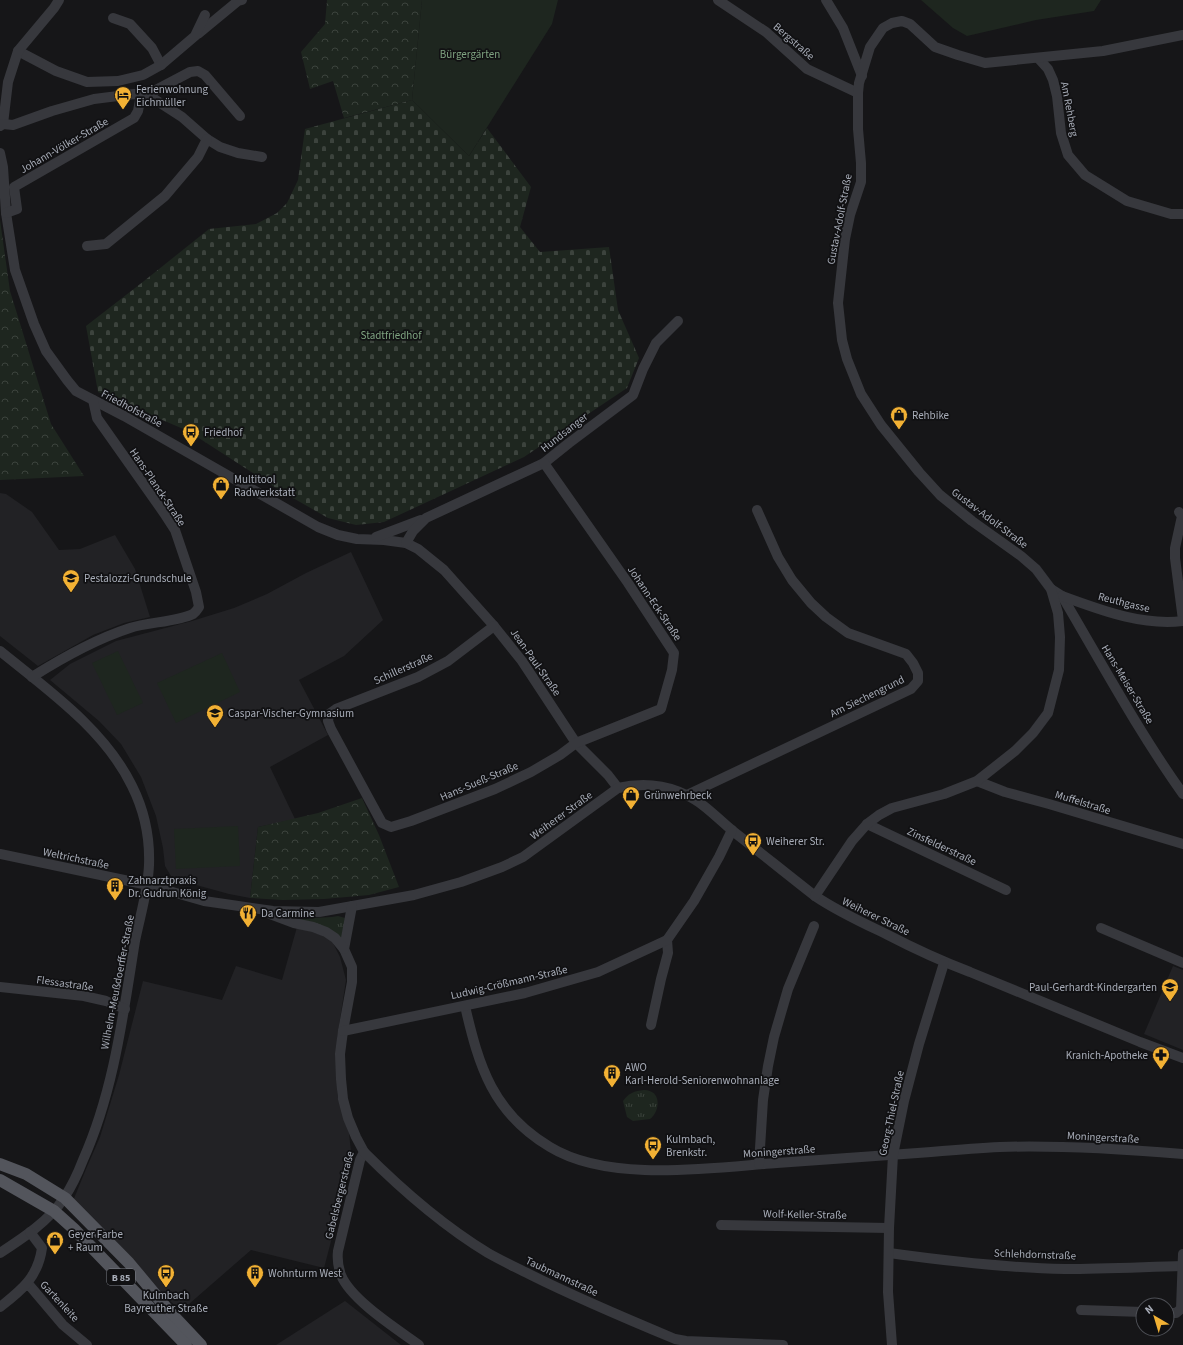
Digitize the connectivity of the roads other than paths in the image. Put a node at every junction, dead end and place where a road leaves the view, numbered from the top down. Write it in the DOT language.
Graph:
graph roads {
  1 [pos="59,0"];
  2 [pos="242,0"];
  3 [pos="718,0"];
  4 [pos="826,0"];
  5 [pos="205,15"];
  6 [pos="113,18"];
  7 [pos="1183,35"];
  8 [pos="195,36"];
  9 [pos="18,51"];
  10 [pos="1038,58"];
  11 [pos="161,65"];
  12 [pos="860,84"];
  13 [pos="141,95"];
  14 [pos="240,116"];
  15 [pos="2,125"];
  16 [pos="207,139"];
  17 [pos="0,153"];
  18 [pos="262,157"];
  19 [pos="6,213"];
  20 [pos="1183,214"];
  21 [pos="87,246"];
  22 [pos="678,321"];
  23 [pos="93,400"];
  24 [pos="544,463"];
  25 [pos="757,510"];
  26 [pos="1179,512"];
  27 [pos="426,518"];
  28 [pos="365,540"];
  29 [pos="406,543"];
  30 [pos="1051,589"];
  31 [pos="1062,596"];
  32 [pos="1183,621"];
  33 [pos="494,626"];
  34 [pos="0,651"];
  35 [pos="32,678"];
  36 [pos="576,743"];
  37 [pos="977,781"];
  38 [pos="618,788"];
  39 [pos="1183,794"];
  40 [pos="687,795"];
  41 [pos="867,824"];
  42 [pos="385,826"];
  43 [pos="732,830"];
  44 [pos="1183,844"];
  45 [pos="0,854"];
  46 [pos="148,885"];
  47 [pos="1006,890"];
  48 [pos="815,896"];
  49 [pos="352,906"];
  50 [pos="259,909"];
  51 [pos="814,926"];
  52 [pos="1101,928"];
  53 [pos="667,940"];
  54 [pos="344,949"];
  55 [pos="944,963"];
  56 [pos="1183,963"];
  57 [pos="0,987"];
  58 [pos="465,1006"];
  59 [pos="125,1009"];
  60 [pos="651,1025"];
  61 [pos="343,1031"];
  62 [pos="1183,1058"];
  63 [pos="364,1152"];
  64 [pos="1183,1154"];
  65 [pos="893,1155"];
  66 [pos="0,1164"];
  67 [pos="759,1164"];
  68 [pos="0,1180"];
  69 [pos="65,1198"];
  70 [pos="54,1211"];
  71 [pos="721,1225"];
  72 [pos="889,1228"];
  73 [pos="30,1232"];
  74 [pos="0,1253"];
  75 [pos="889,1253"];
  76 [pos="1183,1254"];
  77 [pos="1182,1266"];
  78 [pos="26,1286"];
  79 [pos="0,1307"];
  80 [pos="1082,1310"];
  81 [pos="1135,1312"];
  82 [pos="1175,1313"];
  83 [pos="87,1345"];
  84 [pos="186,1345"];
  85 [pos="201,1345"];
  86 [pos="419,1345"];
  87 [pos="783,1345"];
  88 [pos="892,1345"];
  1 -- 9 [label="street"];
  2 -- 8 [label="street"];
  3 -- 12 [label="street, Bergstraße"];
  4 -- 12 [label="street"];
  5 -- 8 [label="street"];
  6 -- 11 [label="street"];
  7 -- 10 [label="street"];
  8 -- 11 [label="street"];
  9 -- 11 [label="street"];
  9 -- 15 [label="street"];
  10 -- 12 [label="street"];
  10 -- 20 [label="street, Am Rehberg"];
  12 -- 30 [label="street, Gustav-Adolf-Straße"];
  13 -- 14 [label="street, Johann-Völker-Straße"];
  13 -- 15 [label="street, Johann-Völker-Straße"];
  13 -- 16 [label="street, Johann-Völker-Straße"];
  13 -- 19 [label="street, Johann-Völker-Straße"];
  16 -- 18 [label="street, Johann-Völker-Straße"];
  16 -- 21 [label="street"];
  17 -- 19 [label="street, Friedhofstraße"];
  19 -- 23 [label="street, Friedhofstraße"];
  22 -- 24 [label="street, Hundsanger"];
  23 -- 28 [label="street, Friedhofstraße"];
  23 -- 35 [label="street, Hans-Planck-Straße"];
  24 -- 27 [label="street, Hundsanger"];
  24 -- 36 [label="street, Johann-Eck-Straße"];
  25 -- 40 [label="street, Am Siechengrund"];
  26 -- 32 [label="street, Reuthgasse"];
  27 -- 28 [label="street, Hundsanger"];
  27 -- 29 [label="street, Hundsanger"];
  28 -- 29 [label="street, Friedhofstraße"];
  29 -- 33 [label="street, Jean-Paul-Straße"];
  30 -- 31 [label="street, Hans-Meiser-Straße"];
  30 -- 37 [label="street"];
  31 -- 32 [label="street, Reuthgasse"];
  31 -- 39 [label="street, Hans-Meiser-Straße"];
  33 -- 36 [label="street, Jean-Paul-Straße"];
  33 -- 42 [label="street, Schillerstraße"];
  34 -- 35 [label="street, Wilhelm-Meußdoerffer-Straße"];
  35 -- 46 [label="street, Wilhelm-Meußdoerffer-Straße"];
  36 -- 38 [label="street, Jean-Paul-Straße"];
  36 -- 42 [label="street, Hans-Sueß-Straße"];
  37 -- 41 [label="street"];
  37 -- 44 [label="street, Muffelstraße"];
  38 -- 40 [label="street, Weiherer Straße"];
  38 -- 49 [label="street, Weiherer Straße"];
  40 -- 43 [label="street, Weiherer Straße"];
  41 -- 47 [label="street, Zinsfelderstraße"];
  41 -- 48 [label="street"];
  43 -- 48 [label="street, Weiherer Straße"];
  43 -- 53 [label="street"];
  45 -- 46 [label="street, Weltrichstraße"];
  46 -- 50 [label="street, Weiherer Straße"];
  46 -- 59 [label="street, Wilhelm-Meußdoerffer-Straße"];
  48 -- 55 [label="street, Weiherer Straße"];
  49 -- 50 [label="street, Weiherer Straße"];
  49 -- 54 [label="street"];
  50 -- 54 [label="street, Gabelsbergerstraße"];
  51 -- 67 [label="street"];
  52 -- 56 [label="street"];
  53 -- 58 [label="street, Ludwig-Crößmann-Straße"];
  53 -- 60 [label="street"];
  54 -- 61 [label="street, Gabelsbergerstraße"];
  55 -- 62 [label="street, Weiherer Straße"];
  55 -- 65 [label="street, Georg-Thiel-Straße"];
  57 -- 59 [label="street, Flessastraße"];
  58 -- 61 [label="street, Ludwig-Crößmann-Straße"];
  58 -- 67 [label="street, Moningerstraße"];
  59 -- 69 [label="street, Wilhelm-Meußdoerffer-Straße"];
  61 -- 63 [label="street, Gabelsbergerstraße"];
  63 -- 86 [label="street, Gabelsbergerstraße"];
  63 -- 87 [label="street, Taubmannstraße"];
  64 -- 65 [label="street, Moningerstraße"];
  65 -- 67 [label="street, Moningerstraße"];
  65 -- 72 [label="street, Georg-Thiel-Straße"];
  66 -- 69 [label="main road, B 85"];
  68 -- 70 [label="main road, B 85"];
  69 -- 70 [label="street, Wilhelm-Meußdoerffer-Straße"];
  69 -- 85 [label="main road, B 85"];
  70 -- 73 [label="street, Wilhelm-Meußdoerffer-Straße"];
  70 -- 84 [label="main road, B 85"];
  71 -- 72 [label="street, Wolf-Keller-Straße"];
  72 -- 75 [label="street, Georg-Thiel-Straße"];
  73 -- 74 [label="street, Wilhelm-Meußdoerffer-Straße"];
  73 -- 78 [label="street, Gartenleite"];
  75 -- 77 [label="street, Schlehdornstraße"];
  75 -- 88 [label="street, Georg-Thiel-Straße"];
  76 -- 77 [label="street"];
  77 -- 82 [label="street"];
  78 -- 79 [label="street"];
  78 -- 83 [label="street, Gartenleite"];
  80 -- 81 [label="street"];
}
